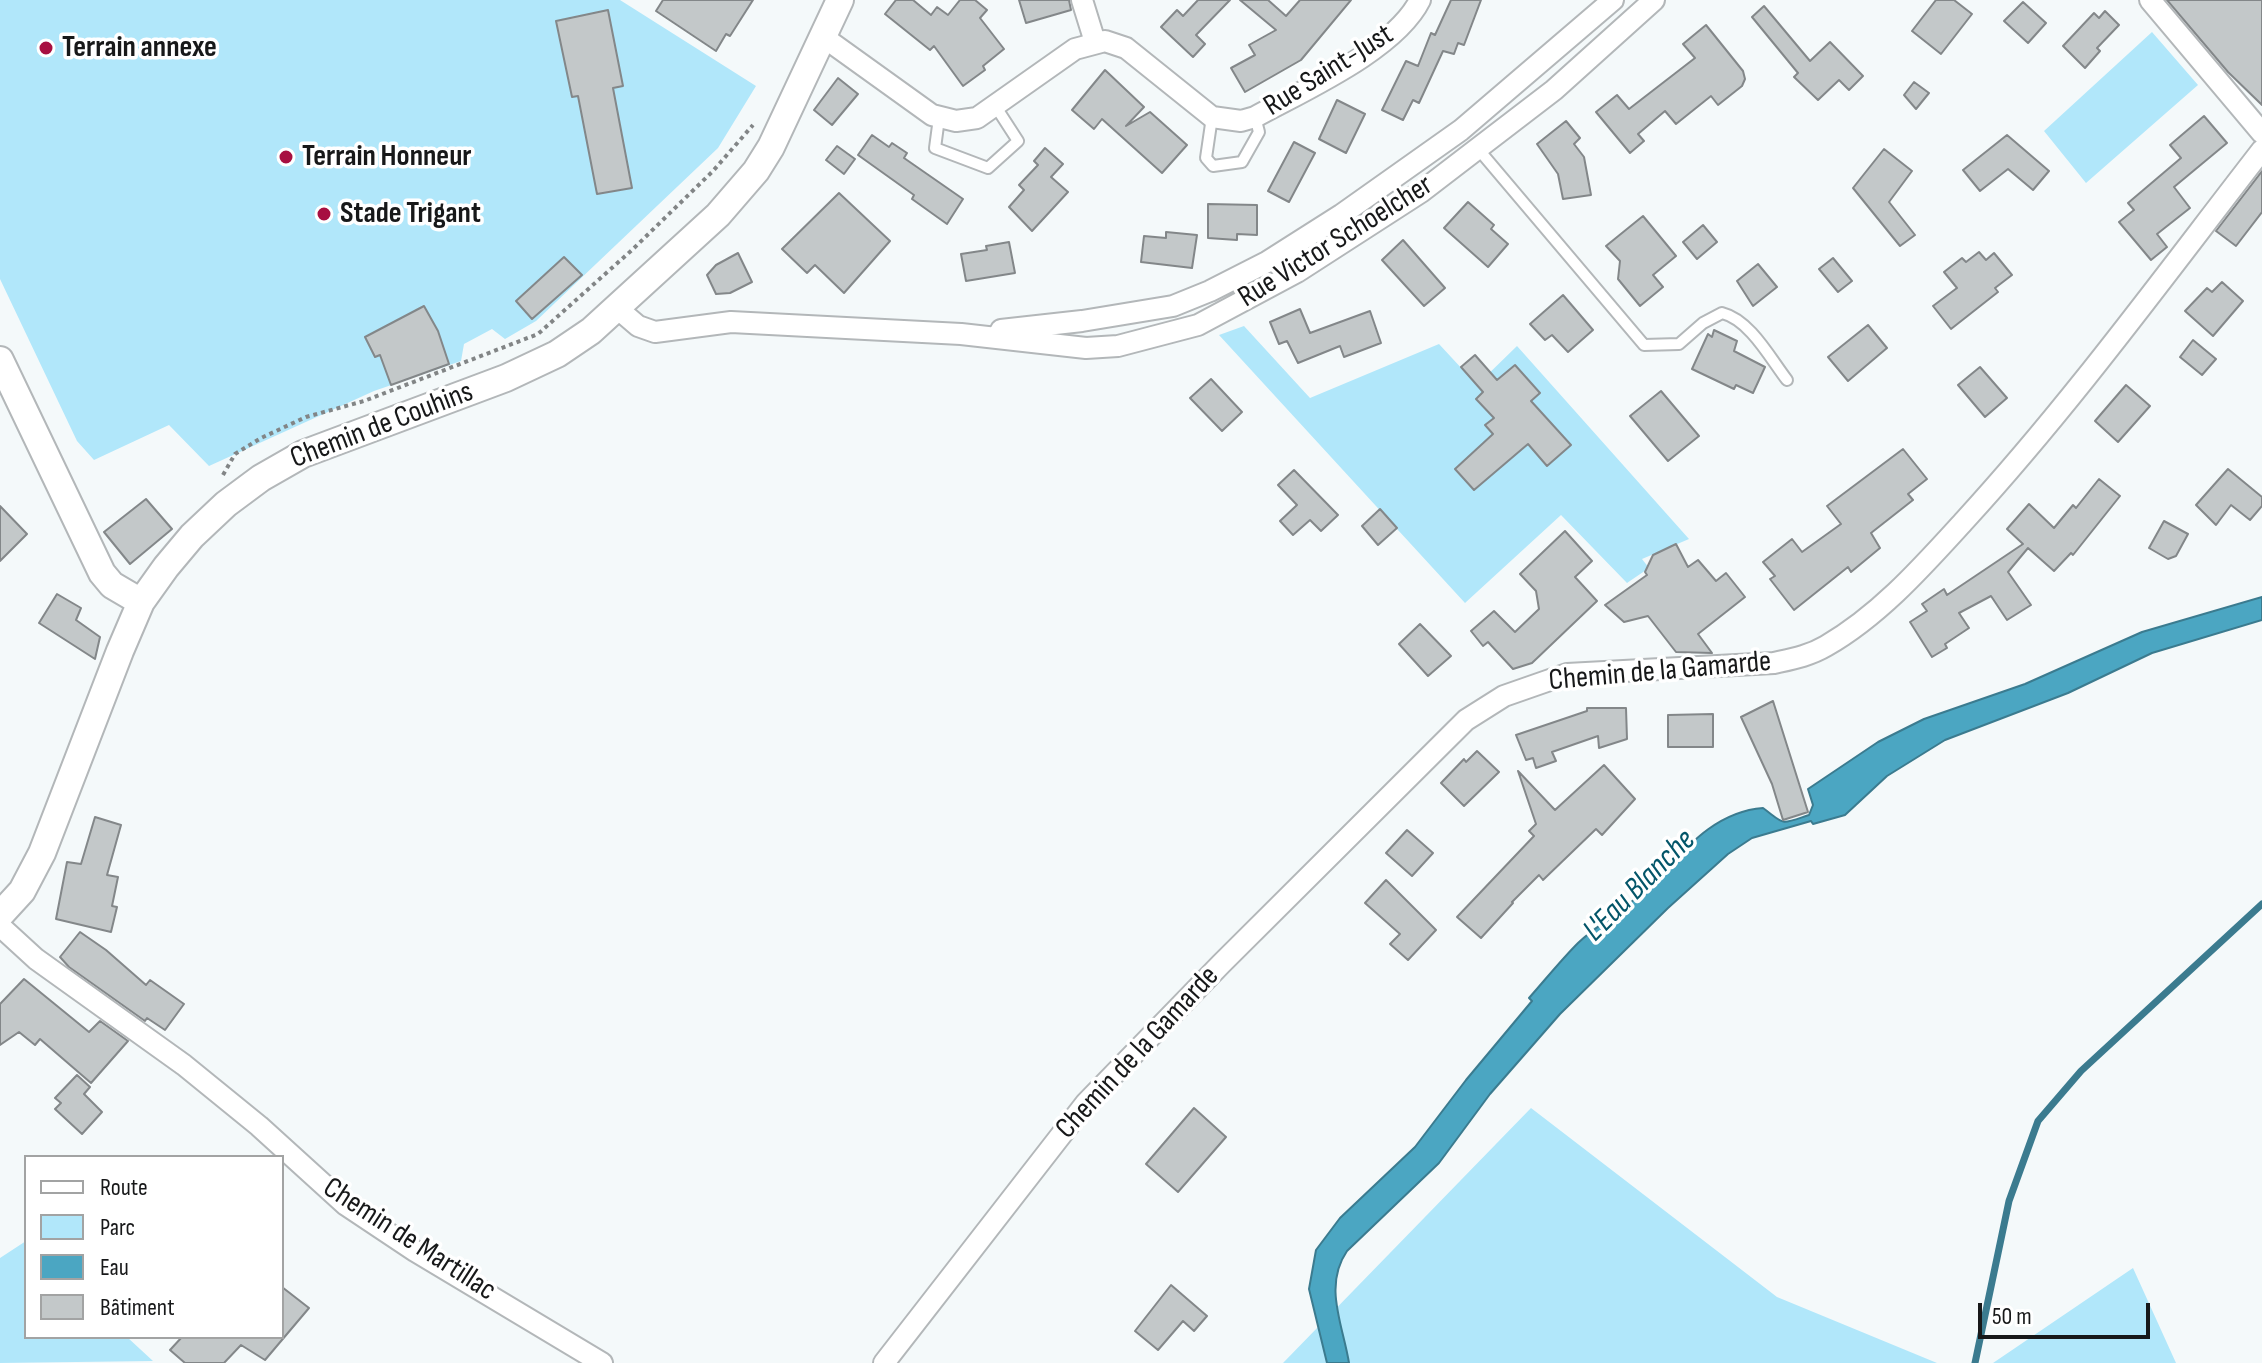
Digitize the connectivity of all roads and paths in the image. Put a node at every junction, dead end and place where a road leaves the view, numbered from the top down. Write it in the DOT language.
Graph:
graph roads {
  1 [pos="840,0"];
  2 [pos="1082,0"];
  3 [pos="1420,0"];
  4 [pos="1613,0"];
  5 [pos="1654,0"];
  6 [pos="2150,0"];
  7 [pos="822,36"];
  8 [pos="1095,42"];
  9 [pos="996,107"];
  10 [pos="760,117"];
  11 [pos="1212,117"];
  12 [pos="1255,117"];
  13 [pos="939,118"];
  14 [pos="2262,133"];
  15 [pos="1479,150"];
  16 [pos="2262,150"];
  17 [pos="617,308"];
  18 [pos="961,334"];
  19 [pos="0,360"];
  20 [pos="1787,380"];
  21 [pos="226,504"];
  22 [pos="141,602"];
  23 [pos="0,915"];
  24 [pos="0,926"];
  25 [pos="602,1363"];
  26 [pos="884,1363"];
  1 -- 7 [label="street, Chemin de Couhins"];
  2 -- 8 [label="street"];
  3 -- 12 [label="street, Rue Saint-Just"];
  4 -- 18 [label="street, Rue Victor Schoelcher"];
  5 -- 15 [label="street, Rue Victor Schoelcher"];
  6 -- 14 [label="street"];
  7 -- 13 [label="street"];
  7 -- 17 [label="street, Chemin de Couhins"];
  8 -- 9 [label="street"];
  8 -- 11 [label="street"];
  9 -- 13 [label="street"];
  9 -- 13 [label="lane"];
  10 -- 21 [label="path"];
  11 -- 12 [label="street, Rue Saint-Just"];
  11 -- 12 [label="lane"];
  15 -- 18 [label="street, Rue Victor Schoelcher"];
  15 -- 20 [label="lane"];
  16 -- 26 [label="street, Chemin de la Gamarde"];
  17 -- 18 [label="street, Rue Victor Schoelcher"];
  17 -- 21 [label="street, Chemin de Couhins"];
  19 -- 22 [label="street"];
  21 -- 22 [label="street, Chemin de Couhins"];
  22 -- 23 [label="street, Chemin de Couhins"];
  24 -- 25 [label="street, Chemin de Martillac"];
}
